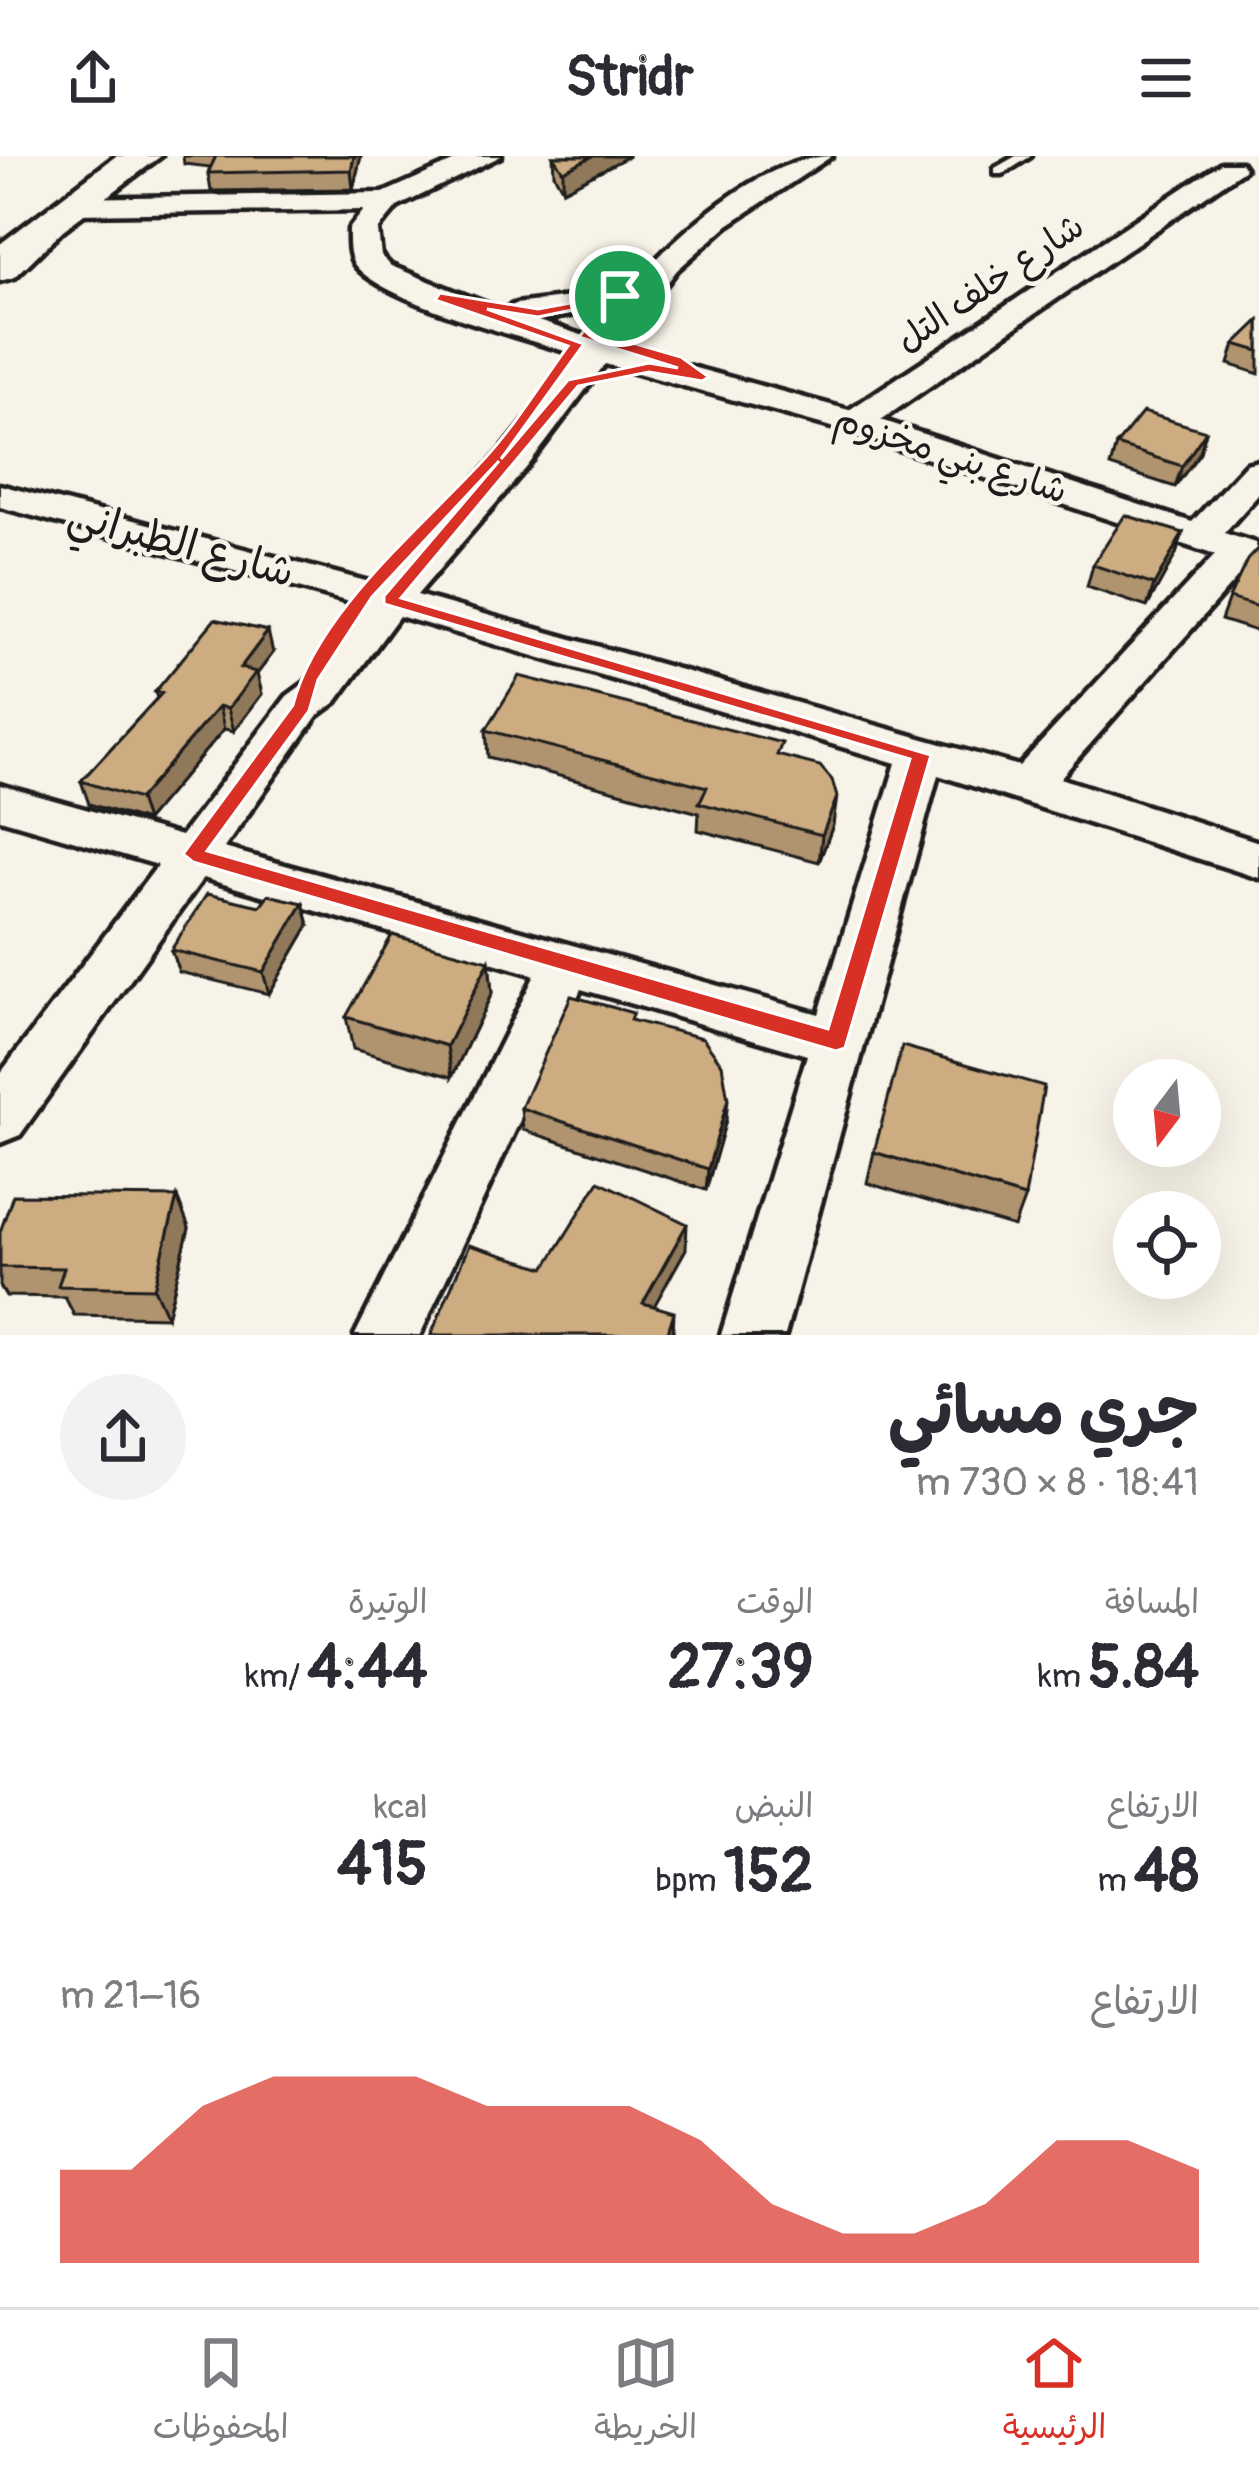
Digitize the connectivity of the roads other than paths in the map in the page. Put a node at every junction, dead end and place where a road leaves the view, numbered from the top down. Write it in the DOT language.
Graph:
graph roads {
  1 [pos="488,156"];
  2 [pos="819,156"];
  3 [pos="1025,156"];
  4 [pos="1192,156"];
  5 [pos="125,159"];
  6 [pos="999,171"];
  7 [pos="1245,173"];
  8 [pos="387,201"];
  9 [pos="73,208"];
  10 [pos="666,264"];
  11 [pos="6,268"];
  12 [pos="620,296"];
  13 [pos="440,297"];
  14 [pos="516,313"];
  15 [pos="587,350"];
  16 [pos="702,377"];
  17 [pos="854,423"];
  18 [pos="1259,472"];
  19 [pos="0,496"];
  20 [pos="1200,536"];
  21 [pos="1250,555"];
  22 [pos="378,597"];
  23 [pos="921,755"];
  24 [pos="1028,785"];
  25 [pos="0,802"];
  26 [pos="193,854"];
  27 [pos="1259,860"];
  28 [pos="567,963"];
  29 [pos="836,1041"];
  30 [pos="0,1118"];
  31 [pos="387,1335"];
  32 [pos="753,1335"];
  1 -- 8 [label="street"];
  2 -- 10 [label="street"];
  3 -- 6 [label="lane"];
  4 -- 7 [label="street"];
  5 -- 9 [label="street"];
  7 -- 17 [label="street, شارع خلف التل"];
  8 -- 9 [label="street"];
  8 -- 13 [label="street, شارع بني مخزوم"];
  9 -- 11 [label="street"];
  10 -- 12 [label="street"];
  10 -- 15 [label="street"];
  12 -- 14 [label="street"];
  12 -- 15 [label="street"];
  13 -- 14 [label="street, شارع بني مخزوم"];
  13 -- 15 [label="street, شارع بني مخزوم"];
  14 -- 15 [label="street, شارع بني مخزوم"];
  15 -- 16 [label="street, شارع بني مخزوم"];
  15 -- 16 [label="street, شارع بني مخزوم"];
  15 -- 22 [label="street"];
  16 -- 17 [label="street, شارع بني مخزوم"];
  17 -- 20 [label="street, شارع بني مخزوم"];
  18 -- 20 [label="street"];
  19 -- 22 [label="street, شارع الطبراني"];
  20 -- 21 [label="street, شارع بني مخزوم"];
  21 -- 24 [label="street"];
  22 -- 23 [label="street, شارع الطبراني"];
  22 -- 26 [label="street"];
  23 -- 24 [label="street, شارع الطبراني"];
  23 -- 29 [label="street"];
  24 -- 27 [label="street, شارع الطبراني"];
  25 -- 26 [label="street"];
  26 -- 28 [label="street"];
  26 -- 30 [label="street"];
  28 -- 29 [label="street"];
  28 -- 31 [label="street"];
  29 -- 32 [label="street"];
}
